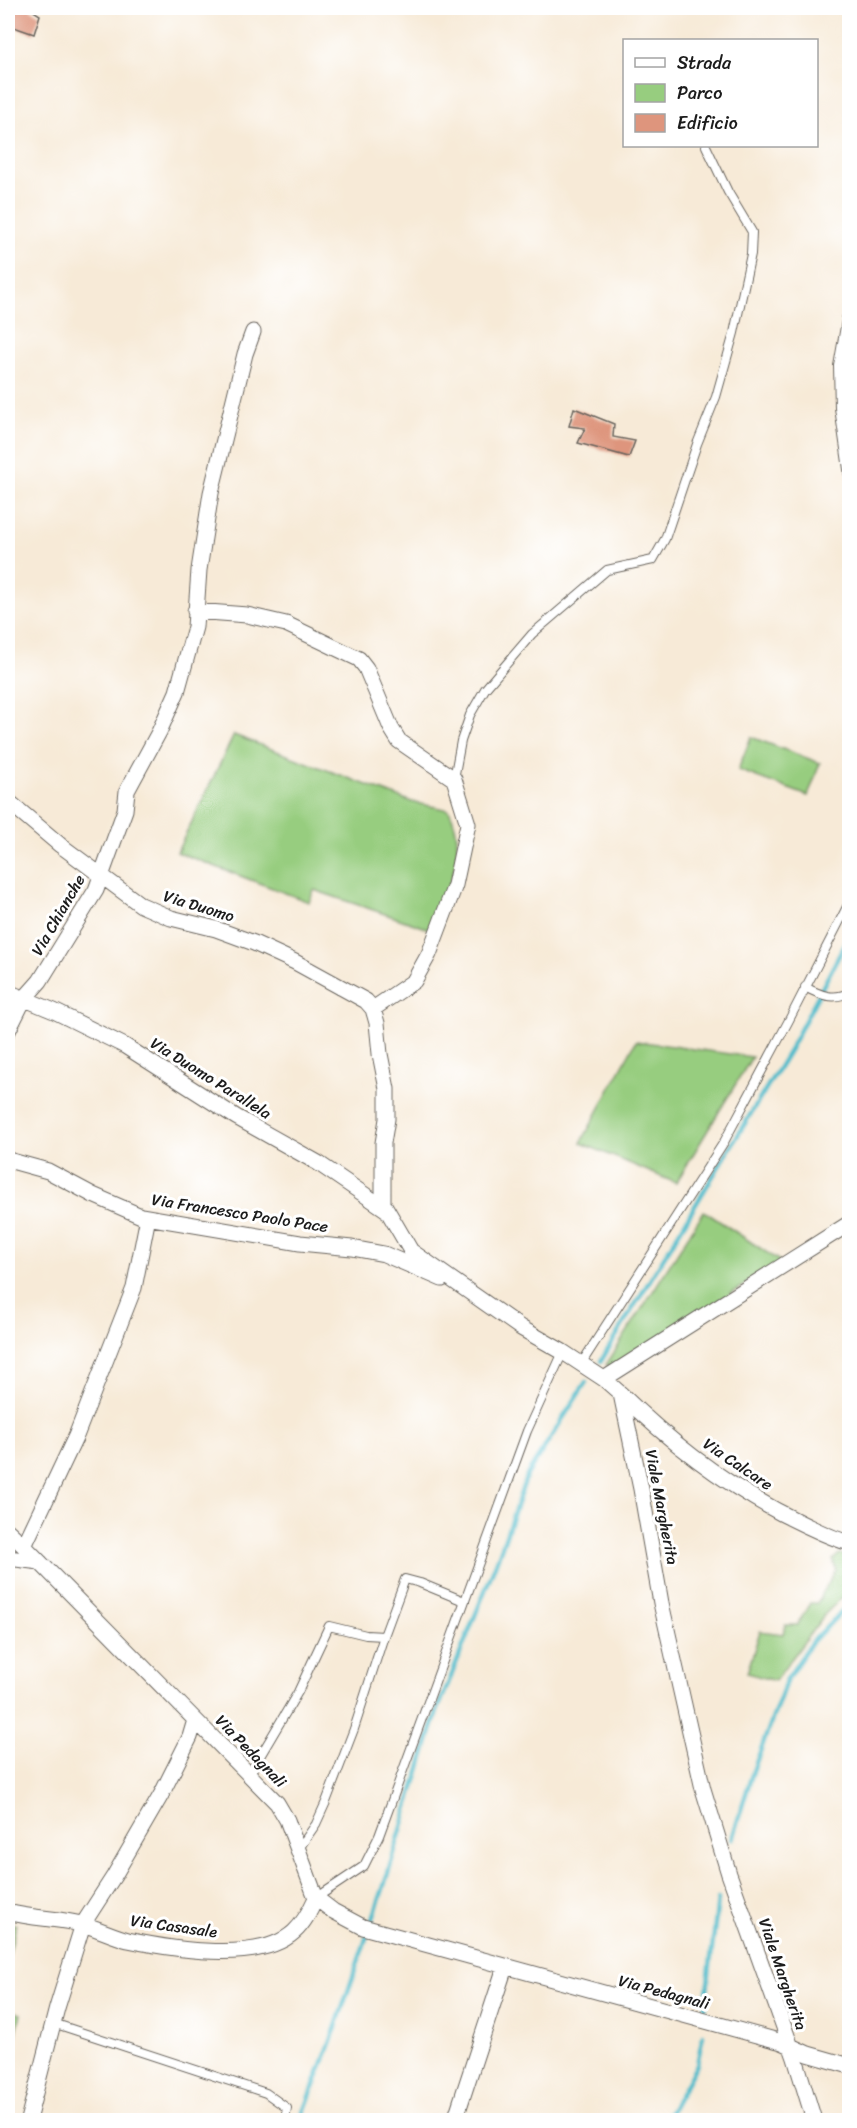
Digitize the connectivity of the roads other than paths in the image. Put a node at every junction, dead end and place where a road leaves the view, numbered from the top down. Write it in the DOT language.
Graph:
graph roads {
  1 [pos="706,147"];
  2 [pos="849,298"];
  3 [pos="849,320"];
  4 [pos="843,330"];
  5 [pos="253,332"];
  6 [pos="849,388"];
  7 [pos="846,450"];
  8 [pos="849,483"];
  9 [pos="195,611"];
  10 [pos="454,779"];
  11 [pos="8,801"];
  12 [pos="101,877"];
  13 [pos="849,901"];
  14 [pos="809,989"];
  15 [pos="8,992"];
  16 [pos="849,992"];
  17 [pos="24,999"];
  18 [pos="370,1005"];
  19 [pos="8,1031"];
  20 [pos="8,1160"];
  21 [pos="387,1210"];
  22 [pos="148,1217"];
  23 [pos="849,1223"];
  24 [pos="469,1292"];
  25 [pos="563,1352"];
  26 [pos="581,1364"];
  27 [pos="604,1379"];
  28 [pos="621,1394"];
  29 [pos="8,1531"];
  30 [pos="849,1543"];
  31 [pos="24,1546"];
  32 [pos="8,1558"];
  33 [pos="40,1562"];
  34 [pos="464,1601"];
  35 [pos="384,1636"];
  36 [pos="195,1720"];
  37 [pos="249,1775"];
  38 [pos="298,1850"];
  39 [pos="316,1898"];
  40 [pos="8,1912"];
  41 [pos="83,1924"];
  42 [pos="505,1967"];
  43 [pos="53,2023"];
  44 [pos="790,2047"];
  45 [pos="849,2066"];
  46 [pos="28,2121"];
  47 [pos="285,2121"];
  48 [pos="455,2121"];
  49 [pos="814,2121"];
  1 -- 10 [label="lane"];
  2 -- 4 [label="lane"];
  3 -- 4 [label="lane"];
  4 -- 7 [label="lane"];
  5 -- 9 [label="street, Via Chianche"];
  6 -- 7 [label="lane"];
  7 -- 8 [label="lane"];
  9 -- 10 [label="street"];
  9 -- 12 [label="street, Via Chianche"];
  10 -- 18 [label="street"];
  11 -- 12 [label="street, Via Duomo"];
  12 -- 17 [label="street, Via Chianche"];
  12 -- 18 [label="street, Via Duomo"];
  13 -- 14 [label="lane"];
  14 -- 16 [label="lane"];
  14 -- 26 [label="lane"];
  15 -- 17 [label="street, Via Duomo Parallela"];
  17 -- 19 [label="street, Via Chianche"];
  17 -- 21 [label="street, Via Duomo Parallela"];
  18 -- 21 [label="street"];
  20 -- 22 [label="street, Via Francesco Paolo Pace"];
  21 -- 24 [label="street"];
  22 -- 24 [label="street, Via Francesco Paolo Pace"];
  22 -- 31 [label="street"];
  23 -- 27 [label="street"];
  24 -- 25 [label="street"];
  25 -- 26 [label="street"];
  25 -- 34 [label="lane"];
  26 -- 27 [label="street"];
  27 -- 28 [label="street"];
  28 -- 30 [label="street, Via Calcare"];
  28 -- 44 [label="street, Viale Margherita"];
  29 -- 31 [label="street, Via Pedagnali"];
  31 -- 33 [label="street, Via Pedagnali"];
  32 -- 33 [label="street"];
  33 -- 36 [label="street, Via Pedagnali"];
  34 -- 35 [label="lane"];
  34 -- 39 [label="lane"];
  35 -- 37 [label="lane"];
  35 -- 38 [label="lane"];
  36 -- 37 [label="street, Via Pedagnali"];
  36 -- 41 [label="street"];
  37 -- 38 [label="street, Via Pedagnali"];
  38 -- 39 [label="street, Via Pedagnali"];
  39 -- 41 [label="street, Via Casasale"];
  39 -- 42 [label="street, Via Pedagnali"];
  40 -- 41 [label="street, Via Casasale"];
  41 -- 43 [label="street"];
  42 -- 44 [label="street, Via Pedagnali"];
  42 -- 48 [label="street"];
  43 -- 46 [label="street"];
  43 -- 47 [label="lane"];
  44 -- 45 [label="street, Via Pedagnali"];
  44 -- 49 [label="street, Viale Margherita"];
}
